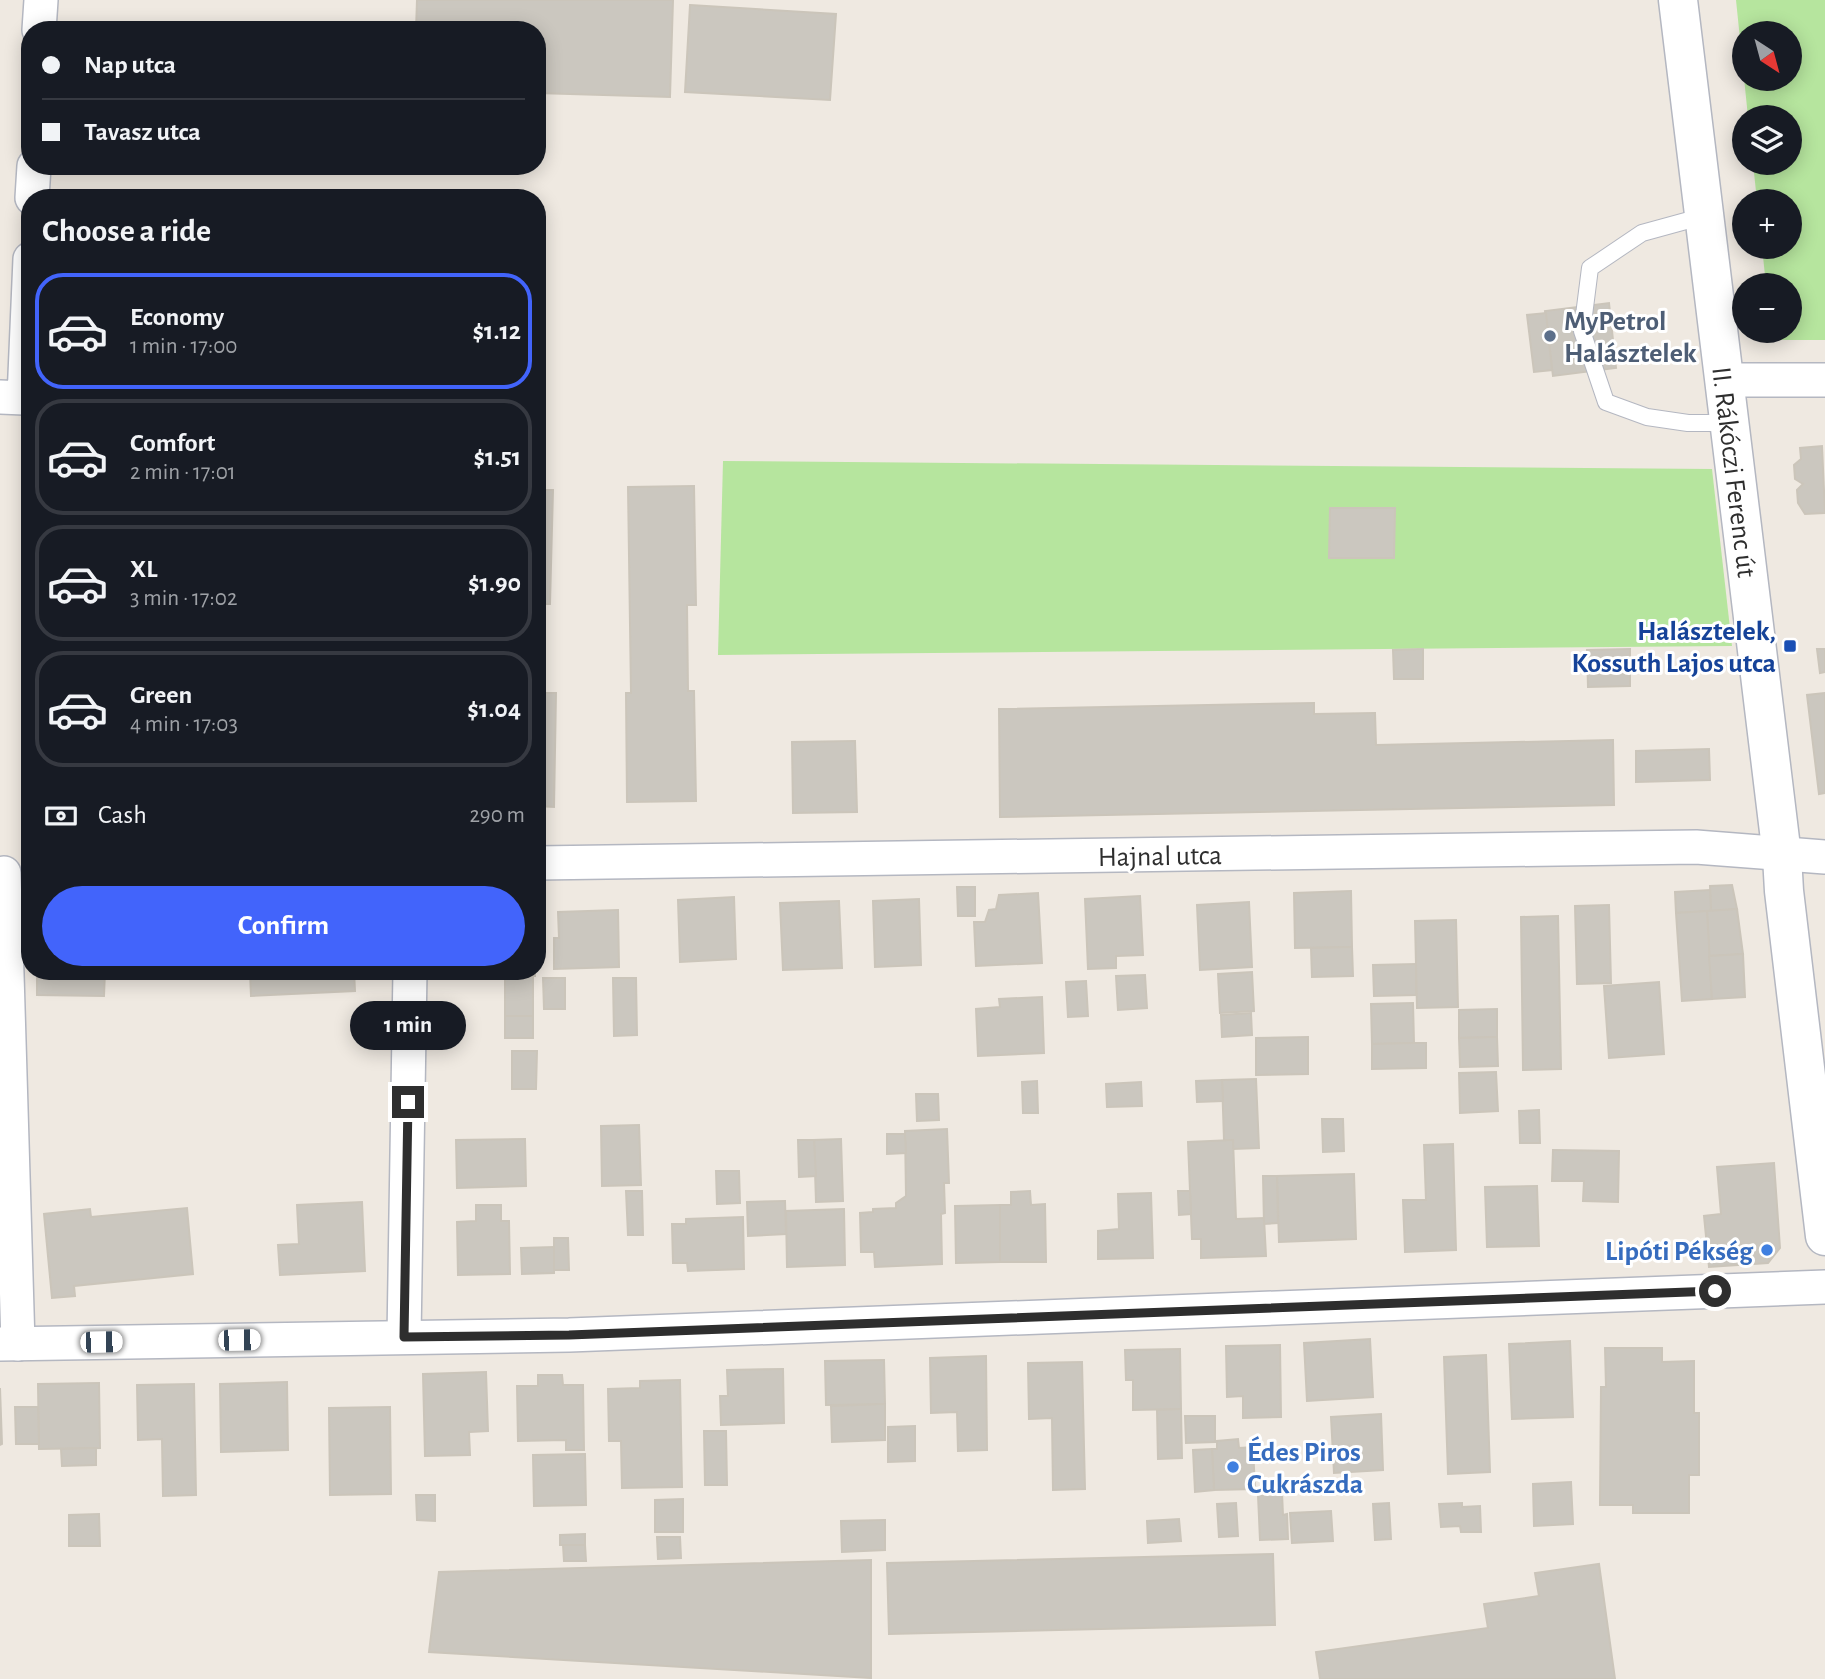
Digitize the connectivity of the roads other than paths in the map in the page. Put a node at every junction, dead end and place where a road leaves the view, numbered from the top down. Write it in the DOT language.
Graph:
graph roads {
  1 [pos="41,0"];
  2 [pos="1678,0"];
  3 [pos="40,21"];
  4 [pos="1704,216"];
  5 [pos="21,328"];
  6 [pos="1724,380"];
  7 [pos="1825,380"];
  8 [pos="12,397"];
  9 [pos="1730,423"];
  10 [pos="1782,856"];
  11 [pos="1825,857"];
  12 [pos="546,863"];
  13 [pos="11,873"];
  14 [pos="410,980"];
  15 [pos="1825,1236"];
  16 [pos="1825,1287"];
  17 [pos="404,1337"];
  18 [pos="9,1344"];
  1 -- 3 [label="street"];
  2 -- 4 [label="main road, II. Rákóczi Ferenc út"];
  4 -- 6 [label="main road, II. Rákóczi Ferenc út"];
  4 -- 9 [label="lane"];
  5 -- 8 [label="street"];
  6 -- 7 [label="street"];
  6 -- 9 [label="main road, II. Rákóczi Ferenc út"];
  9 -- 10 [label="main road, II. Rákóczi Ferenc út"];
  10 -- 11 [label="street, Hajnal utca"];
  10 -- 12 [label="street, Hajnal utca"];
  10 -- 15 [label="main road, II. Rákóczi Ferenc út"];
  13 -- 18 [label="street"];
  14 -- 17 [label="street"];
  16 -- 17 [label="street"];
  17 -- 18 [label="street"];
}
